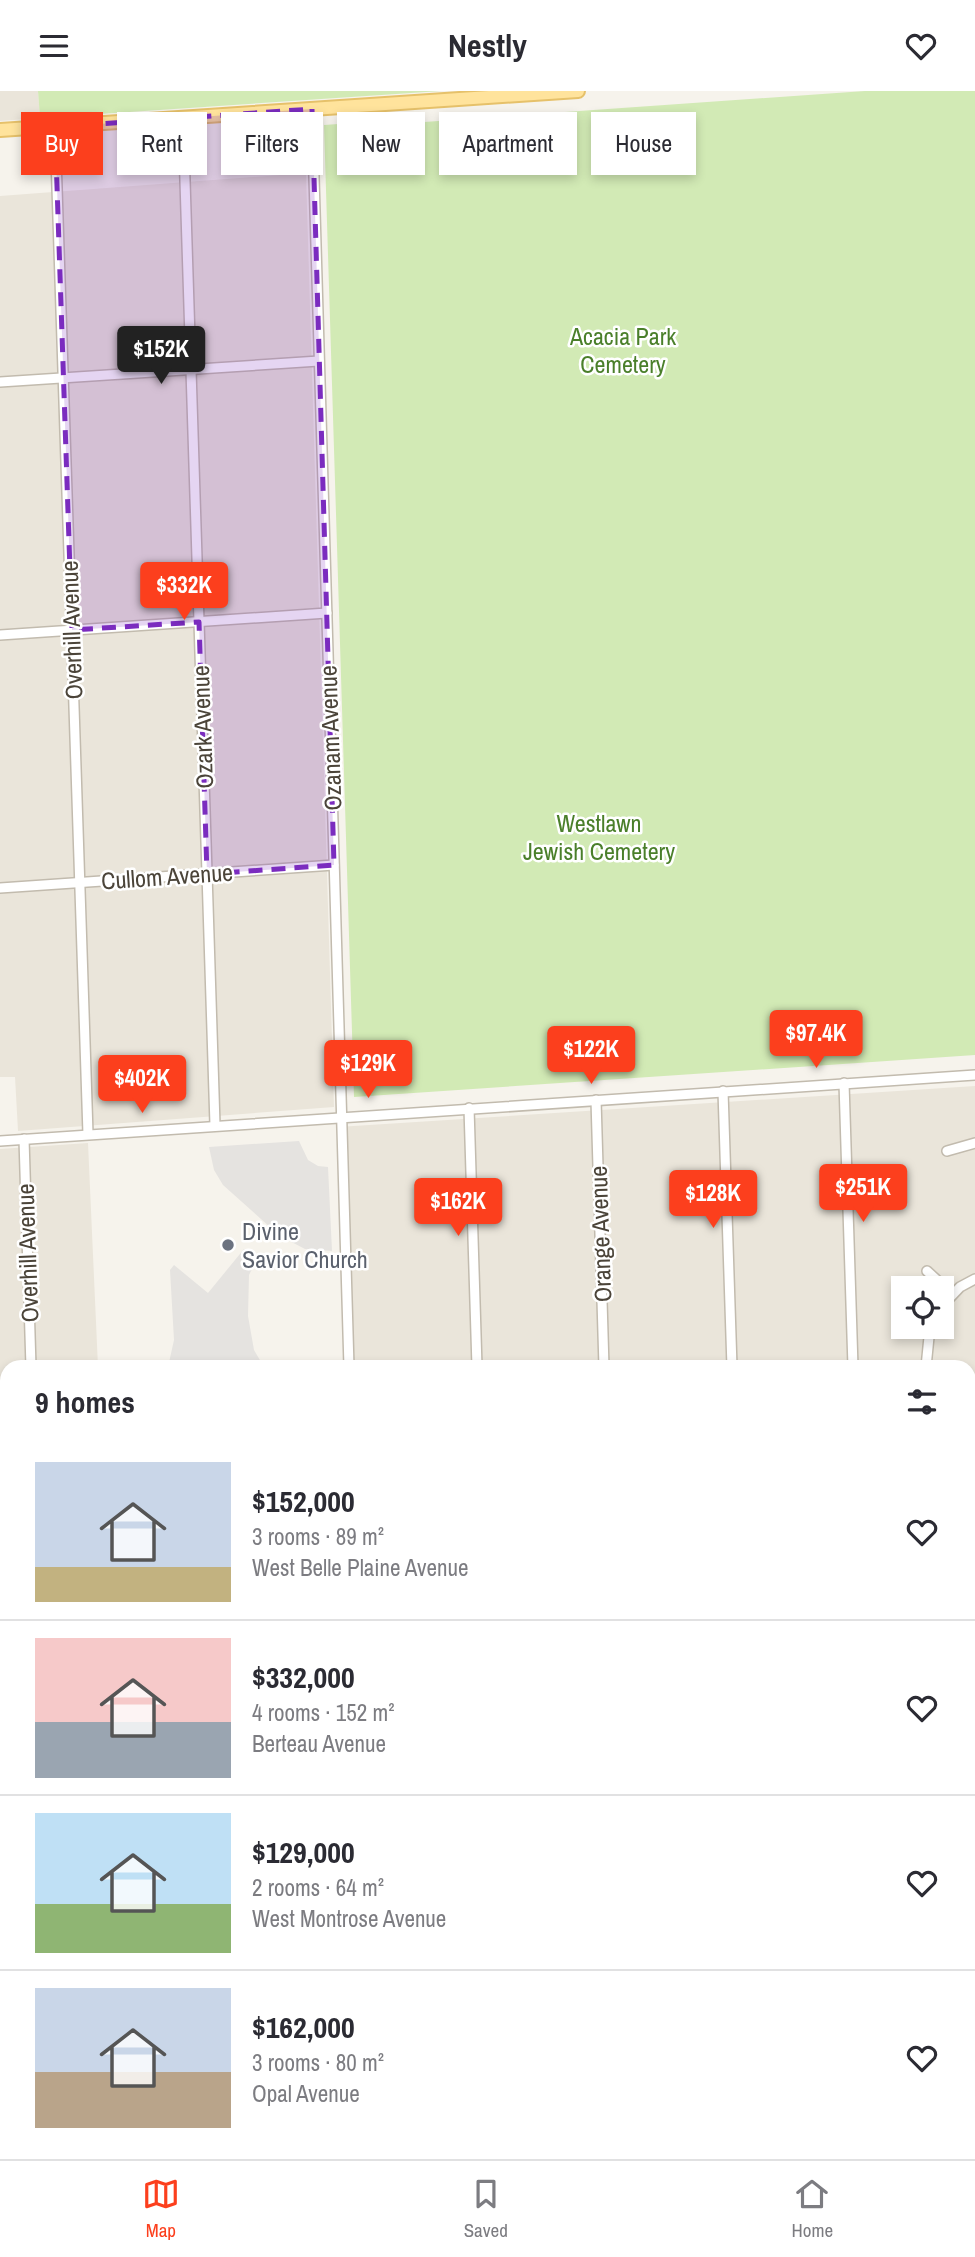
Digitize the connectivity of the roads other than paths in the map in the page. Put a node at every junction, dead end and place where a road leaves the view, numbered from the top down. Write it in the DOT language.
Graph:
graph roads {
  1 [pos="579,91"];
  2 [pos="312,109"];
  3 [pos="207,116"];
  4 [pos="21,129"];
  5 [pos="0,130"];
  6 [pos="57,175"];
  7 [pos="185,175"];
  8 [pos="319,362"];
  9 [pos="191,370"];
  10 [pos="63,378"];
  11 [pos="0,382"];
  12 [pos="327,613"];
  13 [pos="199,621"];
  14 [pos="72,630"];
  15 [pos="0,635"];
  16 [pos="334,865"];
  17 [pos="206,874"];
  18 [pos="79,882"];
  19 [pos="0,888"];
  20 [pos="975,1075"];
  21 [pos="844,1083"];
  22 [pos="723,1091"];
  23 [pos="596,1100"];
  24 [pos="469,1108"];
  25 [pos="341,1116"];
  26 [pos="215,1125"];
  27 [pos="88,1134"];
  28 [pos="24,1139"];
  29 [pos="0,1141"];
  30 [pos="975,1143"];
  31 [pos="947,1151"];
  32 [pos="927,1271"];
  33 [pos="932,1276"];
  34 [pos="975,1279"];
  35 [pos="954,1293"];
  36 [pos="929,1339"];
  37 [pos="31,1360"];
  38 [pos="349,1360"];
  39 [pos="477,1360"];
  40 [pos="604,1360"];
  41 [pos="732,1360"];
  42 [pos="853,1360"];
  43 [pos="927,1360"];
  1 -- 2 [label="main road"];
  2 -- 3 [label="main road"];
  2 -- 8 [label="street, Ozanam Avenue"];
  4 -- 5 [label="main road"];
  6 -- 10 [label="street, Overhill Avenue"];
  7 -- 9 [label="street, Ozark Avenue"];
  8 -- 9 [label="street"];
  8 -- 12 [label="street, Ozanam Avenue"];
  9 -- 10 [label="street"];
  9 -- 13 [label="street, Ozark Avenue"];
  10 -- 11 [label="street"];
  10 -- 14 [label="street, Overhill Avenue"];
  12 -- 13 [label="street"];
  12 -- 16 [label="street, Ozanam Avenue"];
  13 -- 14 [label="street"];
  13 -- 17 [label="street, Ozark Avenue"];
  14 -- 15 [label="street"];
  14 -- 18 [label="street, Overhill Avenue"];
  16 -- 17 [label="street, Cullom Avenue"];
  16 -- 25 [label="street, Ozanam Avenue"];
  17 -- 18 [label="street, Cullom Avenue"];
  17 -- 26 [label="street, Ozark Avenue"];
  18 -- 19 [label="street, Cullom Avenue"];
  18 -- 27 [label="street, Overhill Avenue"];
  20 -- 21 [label="street"];
  21 -- 22 [label="street"];
  21 -- 42 [label="street"];
  22 -- 23 [label="street"];
  22 -- 41 [label="street"];
  23 -- 24 [label="street"];
  23 -- 40 [label="street, Orange Avenue"];
  24 -- 25 [label="street"];
  24 -- 39 [label="street"];
  25 -- 26 [label="street"];
  25 -- 38 [label="street, Ozanam Avenue"];
  26 -- 27 [label="street"];
  27 -- 28 [label="street"];
  28 -- 29 [label="street"];
  28 -- 37 [label="street, Overhill Avenue"];
  30 -- 31 [label="street"];
  32 -- 33 [label="street"];
  34 -- 35 [label="street"];
  36 -- 43 [label="street"];
}
